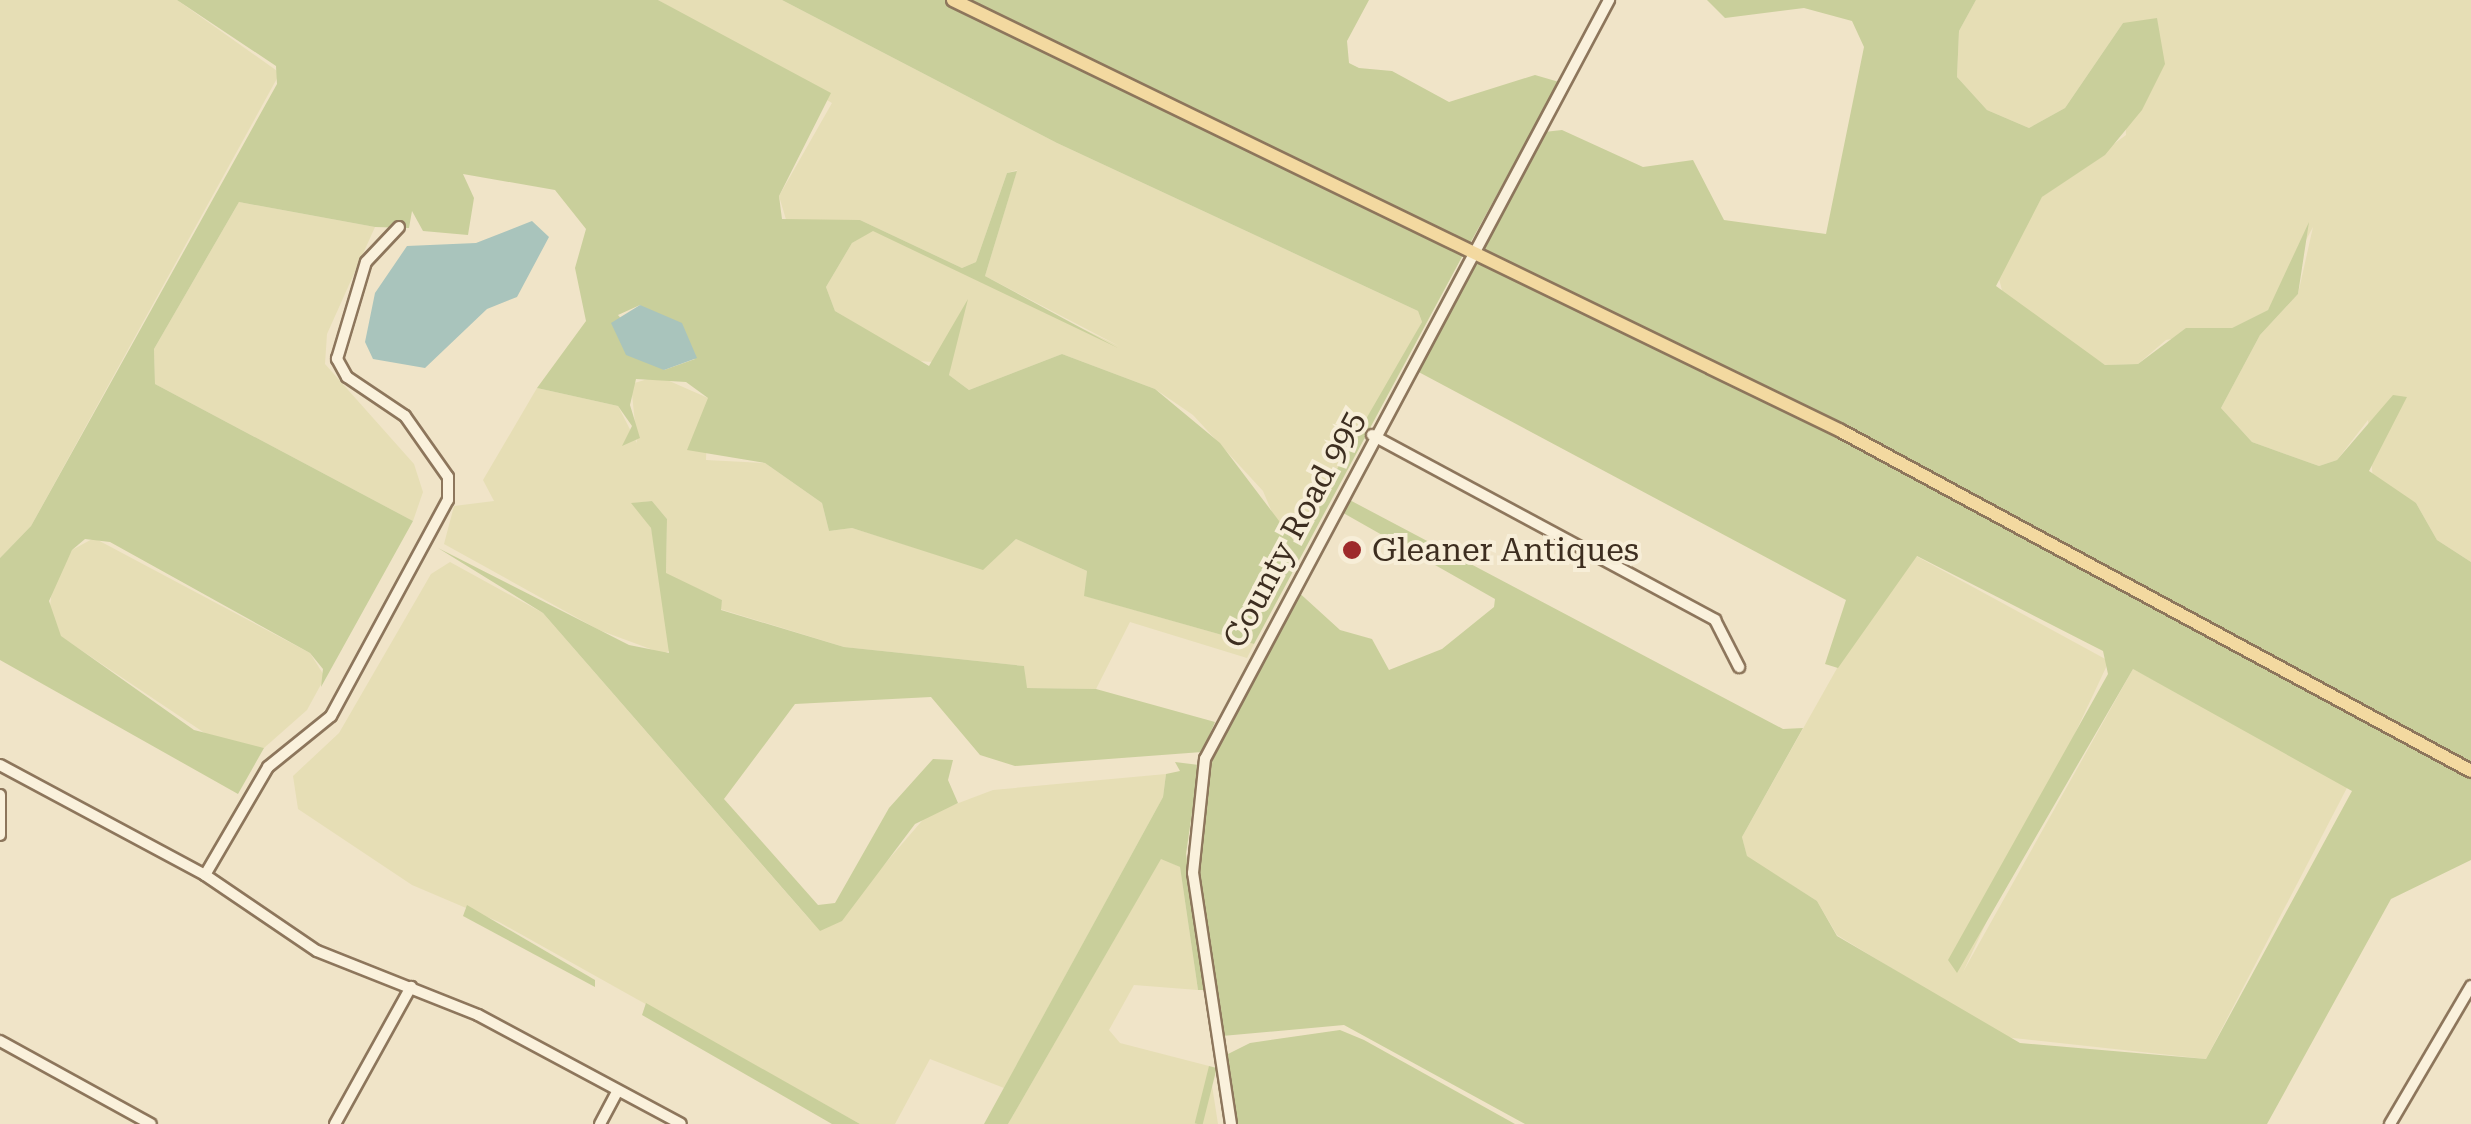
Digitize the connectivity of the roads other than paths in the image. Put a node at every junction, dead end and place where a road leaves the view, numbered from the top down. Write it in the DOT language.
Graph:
graph roads {
  1 [pos="953,0"];
  2 [pos="1609,0"];
  3 [pos="399,227"];
  4 [pos="1471,253"];
  5 [pos="1372,435"];
  6 [pos="1740,667"];
  7 [pos="0,766"];
  8 [pos="2471,771"];
  9 [pos="0,795"];
  10 [pos="0,835"];
  11 [pos="205,876"];
  12 [pos="2471,986"];
  13 [pos="411,987"];
  14 [pos="0,1040"];
  15 [pos="618,1092"];
  16 [pos="151,1124"];
  17 [pos="336,1124"];
  18 [pos="600,1124"];
  19 [pos="681,1124"];
  20 [pos="1231,1124"];
  21 [pos="2390,1124"];
  1 -- 4 [label="main road"];
  2 -- 4 [label="street, County Road 995"];
  3 -- 11 [label="street"];
  4 -- 5 [label="street, County Road 995"];
  4 -- 8 [label="main road"];
  5 -- 6 [label="street"];
  5 -- 20 [label="street, County Road 995"];
  7 -- 11 [label="street"];
  9 -- 10 [label="street"];
  11 -- 13 [label="street"];
  12 -- 21 [label="street"];
  13 -- 15 [label="street"];
  13 -- 17 [label="street"];
  14 -- 16 [label="street"];
  15 -- 18 [label="street"];
  15 -- 19 [label="street"];
}
